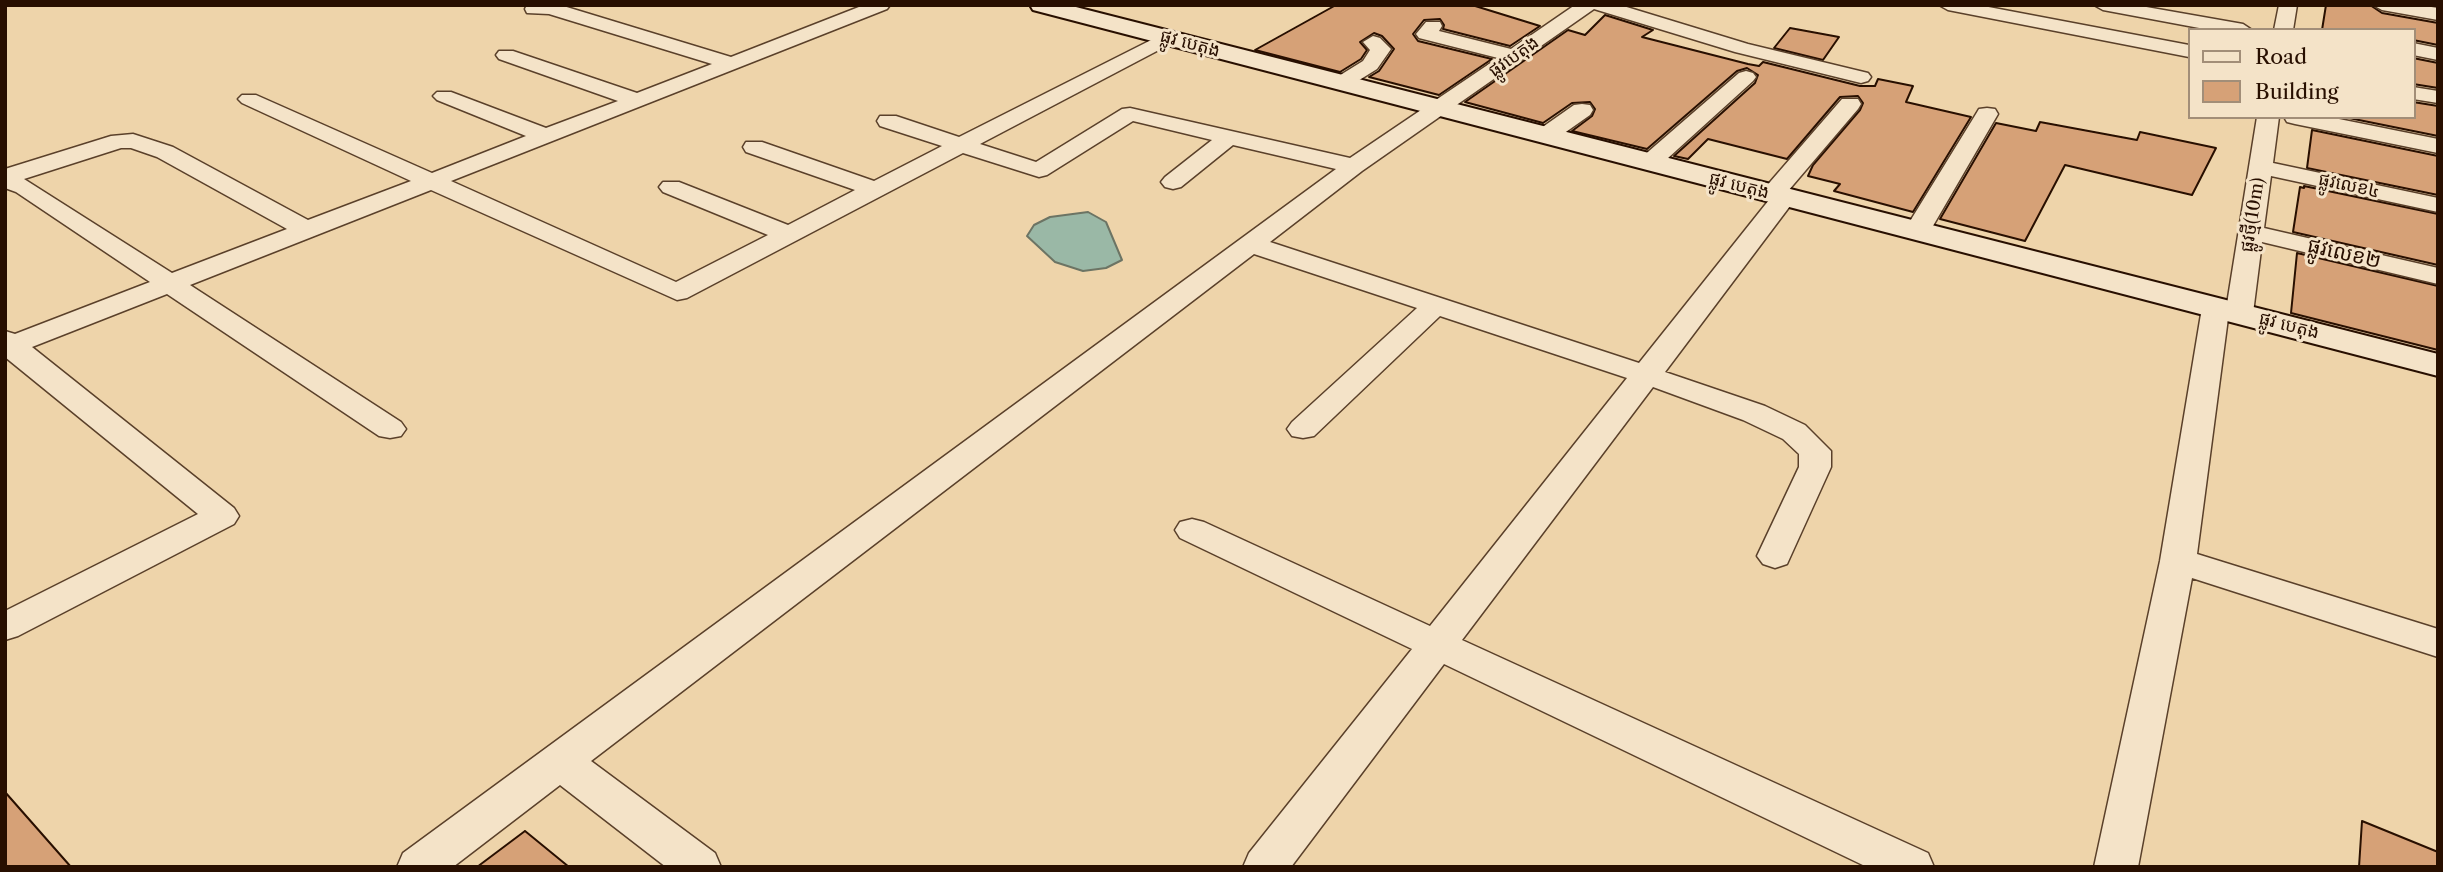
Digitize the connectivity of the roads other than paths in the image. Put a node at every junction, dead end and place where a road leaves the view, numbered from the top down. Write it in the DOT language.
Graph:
graph roads {
  1 [pos="881,5"];
  2 [pos="1041,5"];
  3 [pos="1588,5"];
  4 [pos="1600,5"];
  5 [pos="1948,5"];
  6 [pos="2104,5"];
  7 [pos="2288,5"];
  8 [pos="2382,5"];
  9 [pos="534,9"];
  10 [pos="2438,14"];
  11 [pos="1433,26"];
  12 [pos="2232,28"];
  13 [pos="2289,28"];
  14 [pos="1167,38"];
  15 [pos="1373,42"];
  16 [pos="2415,49"];
  17 [pos="2188,51"];
  18 [pos="2438,54"];
  19 [pos="506,55"];
  20 [pos="1514,56"];
  21 [pos="730,64"];
  22 [pos="1746,77"];
  23 [pos="1861,77"];
  24 [pos="1341,83"];
  25 [pos="2415,93"];
  26 [pos="444,96"];
  27 [pos="2438,97"];
  28 [pos="249,99"];
  29 [pos="636,100"];
  30 [pos="1850,104"];
  31 [pos="1439,108"];
  32 [pos="1582,110"];
  33 [pos="1987,114"];
  34 [pos="2268,119"];
  35 [pos="2305,119"];
  36 [pos="888,121"];
  37 [pos="546,136"];
  38 [pos="1545,136"];
  39 [pos="1228,138"];
  40 [pos="961,145"];
  41 [pos="2438,146"];
  42 [pos="754,147"];
  43 [pos="1649,163"];
  44 [pos="1354,166"];
  45 [pos="2260,167"];
  46 [pos="5,178"];
  47 [pos="431,181"];
  48 [pos="1173,183"];
  49 [pos="671,187"];
  50 [pos="875,189"];
  51 [pos="1779,196"];
  52 [pos="2438,205"];
  53 [pos="307,230"];
  54 [pos="1917,231"];
  55 [pos="2250,232"];
  56 [pos="789,234"];
  57 [pos="1251,244"];
  58 [pos="2438,276"];
  59 [pos="169,284"];
  60 [pos="1436,305"];
  61 [pos="2228,311"];
  62 [pos="8,344"];
  63 [pos="2438,365"];
  64 [pos="1646,375"];
  65 [pos="390,429"];
  66 [pos="1303,429"];
  67 [pos="1192,530"];
  68 [pos="1775,556"];
  69 [pos="2178,561"];
  70 [pos="8,623"];
  71 [pos="2438,643"];
  72 [pos="1438,645"];
  73 [pos="561,762"];
  74 [pos="419,867"];
  75 [pos="699,867"];
  76 [pos="1265,867"];
  77 [pos="1912,867"];
  78 [pos="2116,867"];
  1 -- 21 [label="street"];
  2 -- 14 [label="street, ផ្លូវ បេតុង"];
  3 -- 20 [label="street, ផ្លូវបេតុង"];
  4 -- 23 [label="street"];
  5 -- 17 [label="street"];
  6 -- 12 [label="street"];
  7 -- 13 [label="street"];
  8 -- 10 [label="street"];
  9 -- 21 [label="street"];
  11 -- 20 [label="street"];
  14 -- 24 [label="street, ផ្លូវ បេតុង"];
  14 -- 40 [label="street"];
  15 -- 24 [label="street"];
  16 -- 18 [label="street"];
  19 -- 29 [label="street"];
  20 -- 31 [label="street, ផ្លូវបេតុង"];
  21 -- 29 [label="street"];
  22 -- 43 [label="street"];
  24 -- 31 [label="street, ផ្លូវ បេតុង"];
  25 -- 27 [label="street"];
  26 -- 37 [label="street"];
  28 -- 47 [label="street"];
  29 -- 37 [label="street"];
  30 -- 51 [label="street"];
  31 -- 38 [label="street, ផ្លូវ បេតុង"];
  31 -- 44 [label="street, ផ្លូវបេតុង"];
  32 -- 38 [label="street"];
  33 -- 54 [label="street"];
  34 -- 45 [label="street, ផ្លូវថ្មី(10m)"];
  35 -- 41 [label="street"];
  36 -- 40 [label="street"];
  37 -- 47 [label="street"];
  38 -- 43 [label="street, ផ្លូវ បេតុង"];
  39 -- 40 [label="street"];
  39 -- 44 [label="street"];
  39 -- 48 [label="street"];
  40 -- 50 [label="street"];
  42 -- 50 [label="street"];
  43 -- 51 [label="street, ផ្លូវ បេតុង"];
  44 -- 57 [label="street, ផ្លូវបេតុង"];
  45 -- 52 [label="street, ផ្លូវលេខ៤"];
  45 -- 55 [label="street, ផ្លូវថ្មី(10m)"];
  46 -- 53 [label="street"];
  46 -- 59 [label="street"];
  47 -- 53 [label="street"];
  47 -- 56 [label="street"];
  49 -- 56 [label="street"];
  50 -- 56 [label="street"];
  51 -- 54 [label="street, ផ្លូវ បេតុង"];
  51 -- 64 [label="street"];
  53 -- 59 [label="street"];
  54 -- 61 [label="street, ផ្លូវ បេតុង"];
  55 -- 58 [label="street, ផ្លូវលេខ២"];
  55 -- 61 [label="street, ផ្លូវថ្មី(10m)"];
  57 -- 60 [label="street"];
  57 -- 73 [label="street, ផ្លូវបេតុង"];
  59 -- 62 [label="street"];
  59 -- 65 [label="street"];
  60 -- 64 [label="street"];
  60 -- 66 [label="street"];
  61 -- 63 [label="street, ផ្លូវ បេតុង"];
  61 -- 69 [label="street, ផ្លូវថ្មី(10m)"];
  62 -- 70 [label="street"];
  64 -- 68 [label="street"];
  64 -- 72 [label="street"];
  67 -- 72 [label="street"];
  69 -- 71 [label="street"];
  69 -- 78 [label="street, ផ្លូវថ្មី(10m)"];
  72 -- 76 [label="street"];
  72 -- 77 [label="street"];
  73 -- 74 [label="street, ផ្លូវបេតុង"];
  73 -- 75 [label="street"];
}
